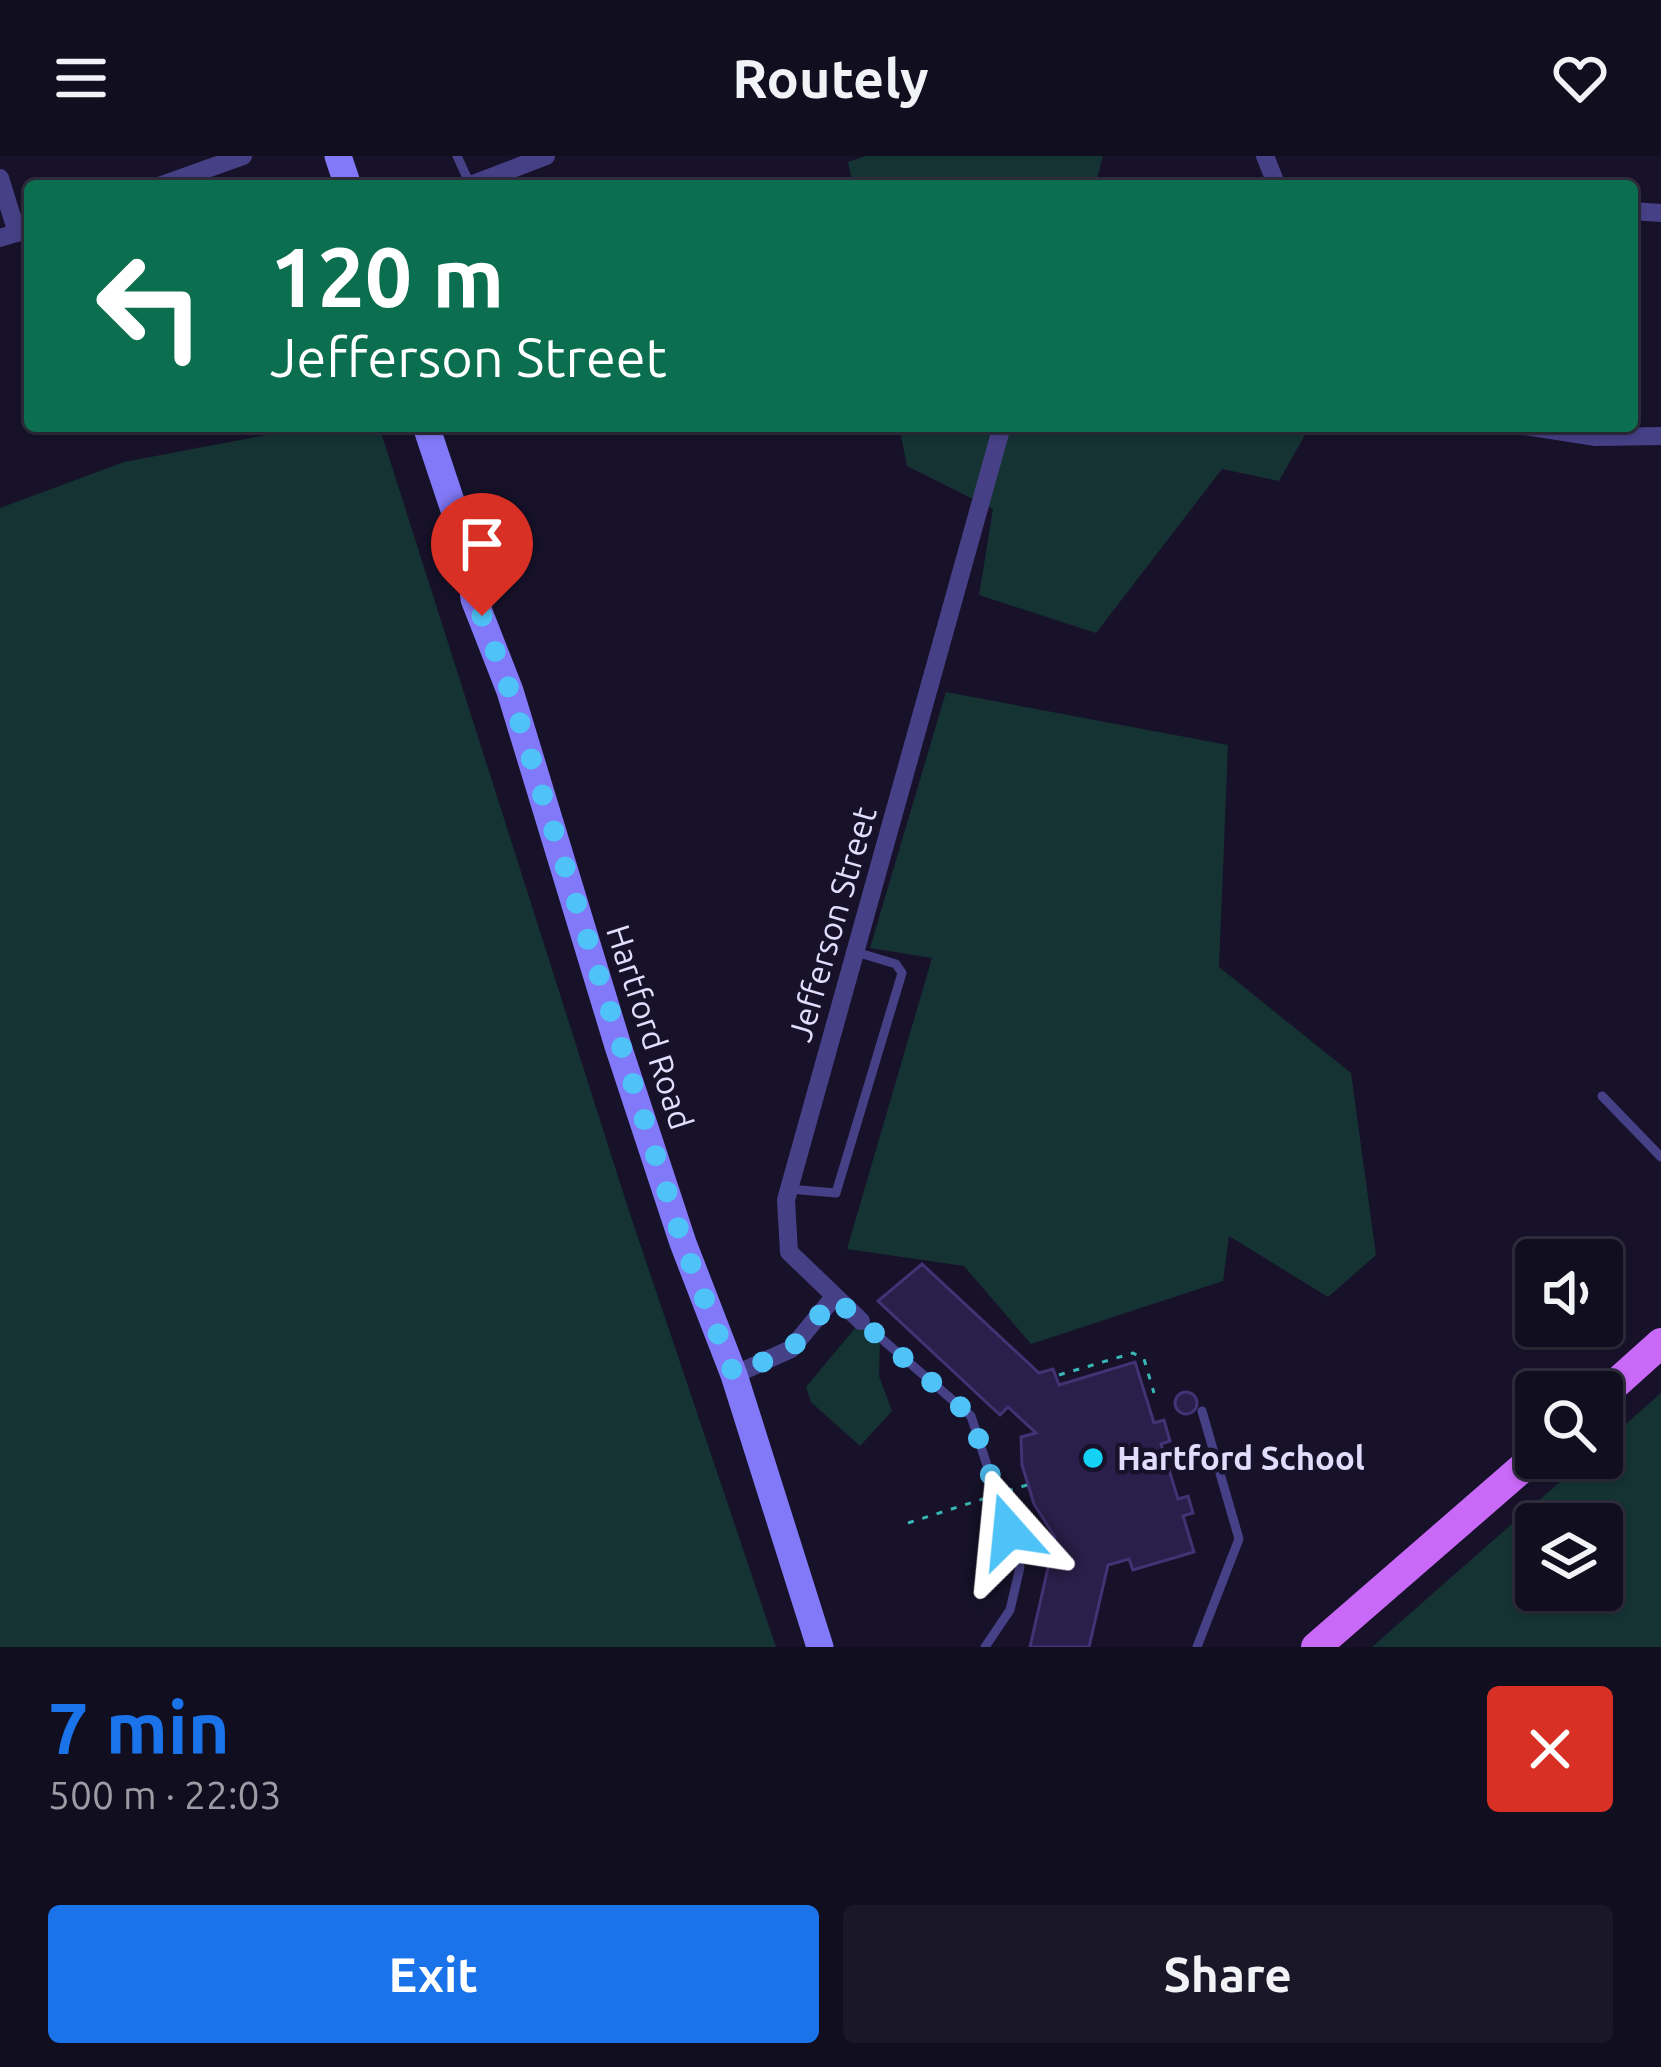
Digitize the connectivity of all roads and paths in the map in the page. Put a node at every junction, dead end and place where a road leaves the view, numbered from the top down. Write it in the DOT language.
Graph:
graph roads {
  1 [pos="178,156"];
  2 [pos="243,156"];
  3 [pos="546,156"];
  4 [pos="0,178"];
  5 [pos="184,178"];
  6 [pos="178,180"];
  7 [pos="484,180"];
  8 [pos="16,234"];
  9 [pos="428,432"];
  10 [pos="1001,432"];
  11 [pos="1557,432"];
  12 [pos="1661,436"];
  13 [pos="856,952"];
  14 [pos="1602,1096"];
  15 [pos="1661,1157"];
  16 [pos="789,1189"];
  17 [pos="834,1298"];
  18 [pos="860,1321"];
  19 [pos="1661,1343"];
  20 [pos="734,1375"];
  21 [pos="1059,1376"];
  22 [pos="1623,1377"];
  23 [pos="1154,1393"];
  24 [pos="1202,1411"];
  25 [pos="1515,1474"];
  26 [pos="1027,1485"];
  27 [pos="997,1495"];
  28 [pos="908,1523"];
  29 [pos="820,1647"];
  30 [pos="986,1647"];
  31 [pos="1197,1647"];
  32 [pos="1316,1647"];
  1 -- 5 [label="street"];
  2 -- 5 [label="street"];
  3 -- 7 [label="street"];
  4 -- 8 [label="street"];
  5 -- 6 [label="street"];
  9 -- 20 [label="street, Hartford Road"];
  10 -- 13 [label="street, Jefferson Street"];
  11 -- 12 [label="street"];
  13 -- 16 [label="street, Jefferson Street"];
  13 -- 16 [label="lane"];
  14 -- 15 [label="lane"];
  16 -- 17 [label="street, Jefferson Street"];
  17 -- 18 [label="street, Jefferson Street"];
  17 -- 20 [label="street"];
  18 -- 27 [label="lane"];
  19 -- 22 [label="main road"];
  20 -- 29 [label="street, Hartford Road"];
  21 -- 23 [label="path"];
  24 -- 31 [label="lane"];
  25 -- 32 [label="main road"];
  26 -- 27 [label="path"];
  27 -- 28 [label="path"];
  27 -- 30 [label="lane"];
}
